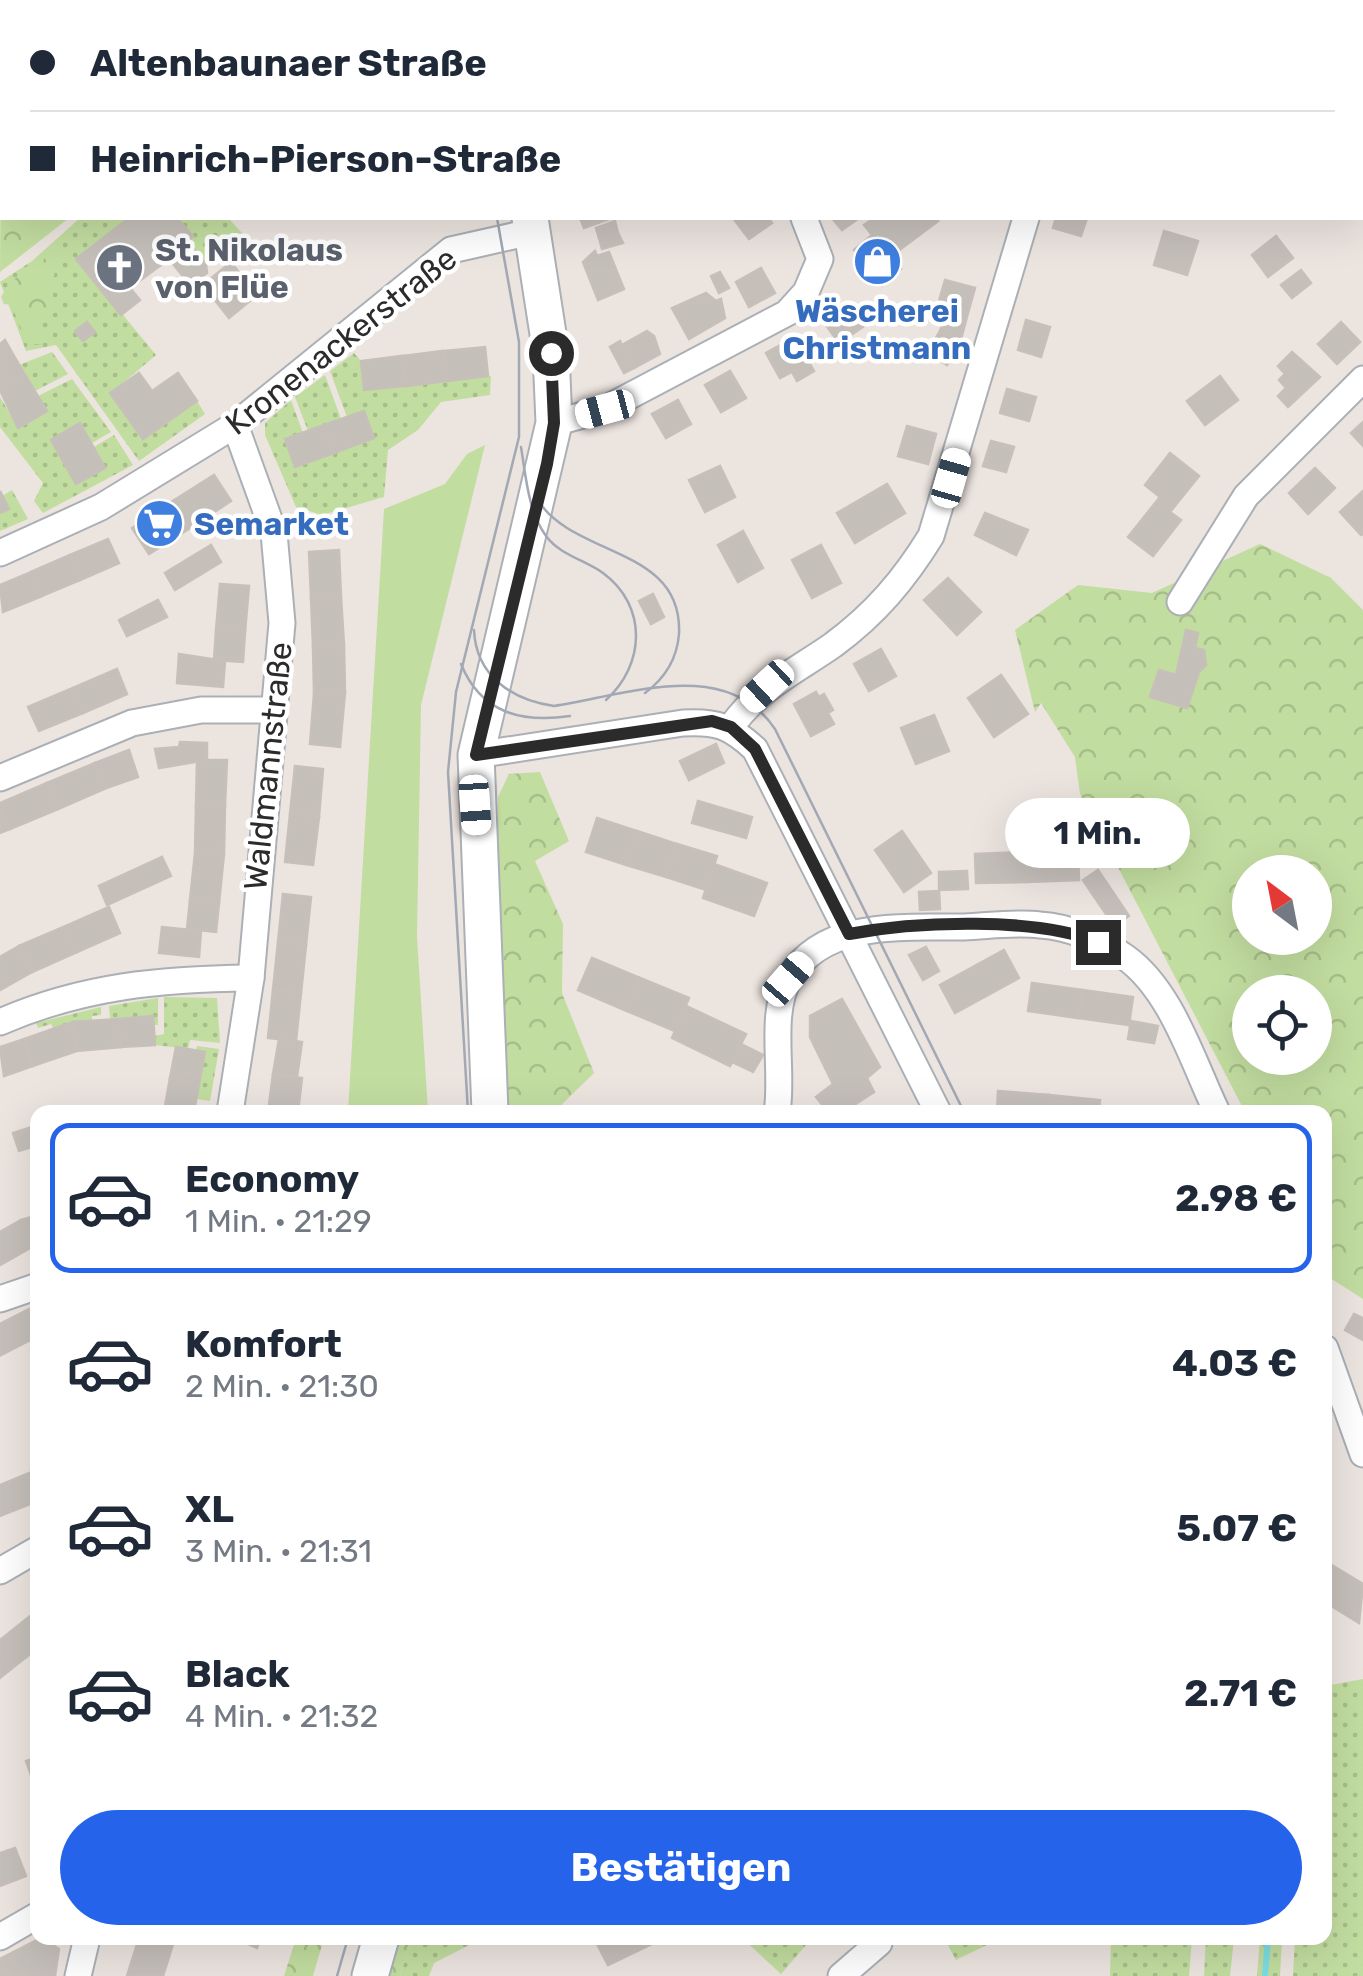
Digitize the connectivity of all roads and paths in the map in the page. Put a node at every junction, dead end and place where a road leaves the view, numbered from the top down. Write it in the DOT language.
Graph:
graph roads {
  1 [pos="805,220"];
  2 [pos="1025,220"];
  3 [pos="530,225"];
  4 [pos="1363,378"];
  5 [pos="554,423"];
  6 [pos="235,426"];
  7 [pos="0,553"];
  8 [pos="1180,602"];
  9 [pos="273,710"];
  10 [pos="731,727"];
  11 [pos="476,755"];
  12 [pos="0,778"];
  13 [pos="849,934"];
  14 [pos="250,978"];
  15 [pos="0,1022"];
  16 [pos="231,1105"];
  17 [pos="490,1105"];
  18 [pos="777,1105"];
  19 [pos="934,1105"];
  20 [pos="1214,1105"];
  21 [pos="30,1289"];
  22 [pos="0,1298"];
  23 [pos="1332,1368"];
  24 [pos="1363,1454"];
  25 [pos="30,1553"];
  26 [pos="0,1570"];
  27 [pos="30,1920"];
  28 [pos="0,1937"];
  29 [pos="85,1945"];
  30 [pos="380,1945"];
  31 [pos="876,1945"];
  32 [pos="78,1976"];
  33 [pos="370,1976"];
  34 [pos="840,1976"];
  1 -- 5 [label="street"];
  2 -- 10 [label="street"];
  3 -- 5 [label="main road"];
  3 -- 6 [label="street, Kronenackerstraße"];
  4 -- 8 [label="street"];
  5 -- 11 [label="main road"];
  6 -- 7 [label="street, Kronenackerstraße"];
  6 -- 9 [label="street, Waldmannstraße"];
  9 -- 12 [label="street"];
  9 -- 14 [label="street, Waldmannstraße"];
  10 -- 11 [label="street"];
  10 -- 13 [label="street"];
  11 -- 17 [label="main road"];
  13 -- 18 [label="street"];
  13 -- 19 [label="street"];
  13 -- 20 [label="street"];
  14 -- 15 [label="street"];
  14 -- 16 [label="street, Waldmannstraße"];
  21 -- 22 [label="street"];
  23 -- 24 [label="street"];
  25 -- 26 [label="street"];
  27 -- 28 [label="street"];
  29 -- 32 [label="street"];
  30 -- 33 [label="main road"];
  31 -- 34 [label="street"];
}
